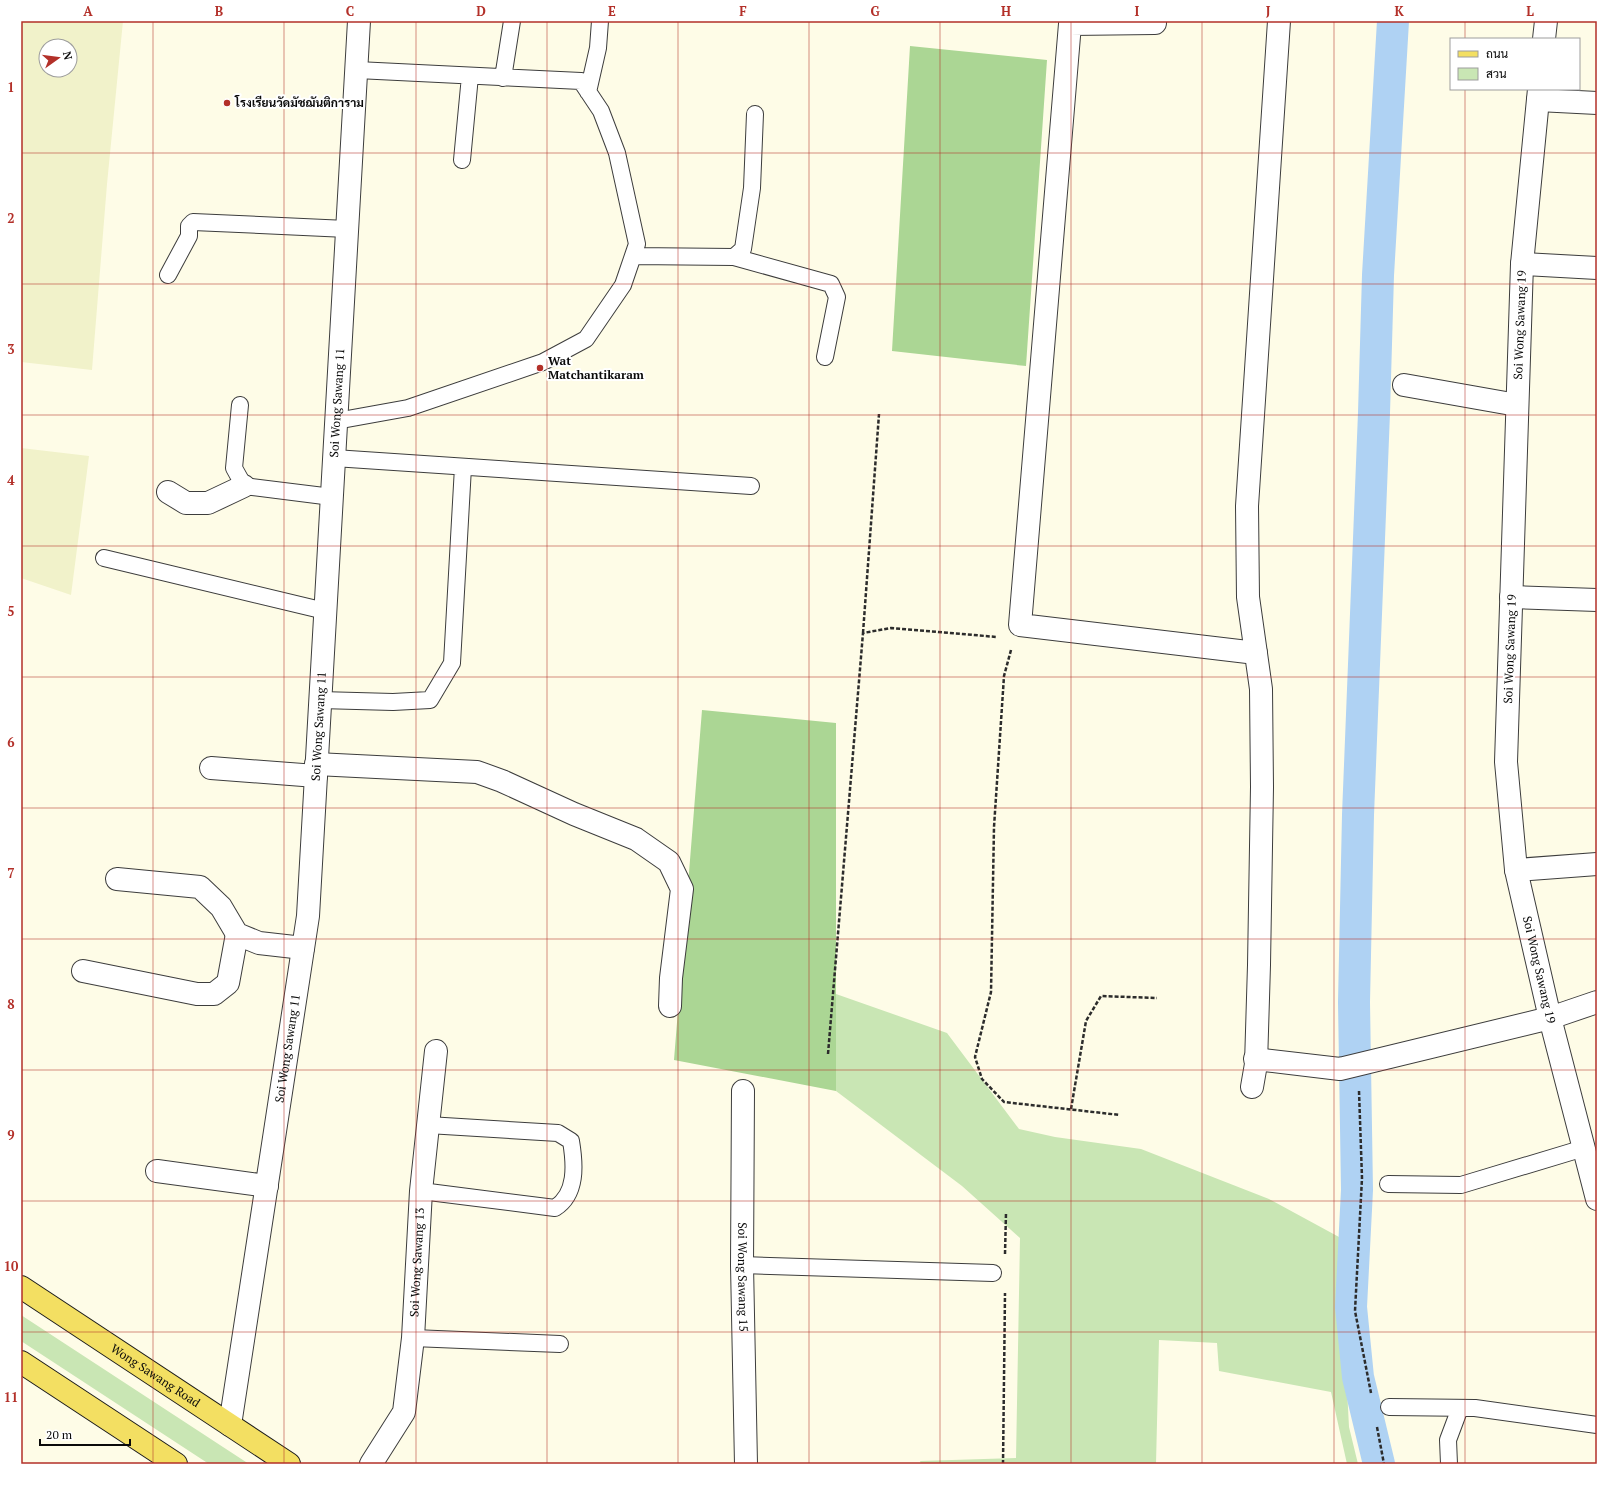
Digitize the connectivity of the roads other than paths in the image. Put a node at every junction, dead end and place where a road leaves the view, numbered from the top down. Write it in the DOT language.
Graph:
graph roads {
  1 [pos="359,21"];
  2 [pos="512,21"];
  3 [pos="600,21"];
  4 [pos="1280,21"];
  5 [pos="1546,21"];
  6 [pos="1155,23"];
  7 [pos="1544,38"];
  8 [pos="356,70"];
  9 [pos="470,76"];
  10 [pos="503,78"];
  11 [pos="588,92"];
  12 [pos="1539,94"];
  13 [pos="1597,103"];
  14 [pos="755,114"];
  15 [pos="462,160"];
  16 [pos="347,229"];
  17 [pos="633,256"];
  18 [pos="734,257"];
  19 [pos="1522,264"];
  20 [pos="1597,268"];
  21 [pos="168,275"];
  22 [pos="825,357"];
  23 [pos="1404,385"];
  24 [pos="240,405"];
  25 [pos="1517,405"];
  26 [pos="336,422"];
  27 [pos="334,458"];
  28 [pos="463,467"];
  29 [pos="244,486"];
  30 [pos="751,486"];
  31 [pos="168,492"];
  32 [pos="332,498"];
  33 [pos="104,558"];
  34 [pos="1511,597"];
  35 [pos="1597,600"];
  36 [pos="325,611"];
  37 [pos="1256,653"];
  38 [pos="320,700"];
  39 [pos="211,768"];
  40 [pos="316,770"];
  41 [pos="1597,864"];
  42 [pos="1516,870"];
  43 [pos="117,879"];
  44 [pos="237,934"];
  45 [pos="303,948"];
  46 [pos="83,971"];
  47 [pos="1597,1002"];
  48 [pos="670,1006"];
  49 [pos="1550,1018"];
  50 [pos="436,1051"];
  51 [pos="1255,1059"];
  52 [pos="1252,1087"];
  53 [pos="743,1091"];
  54 [pos="428,1125"];
  55 [pos="1584,1148"];
  56 [pos="157,1171"];
  57 [pos="1388,1184"];
  58 [pos="267,1186"];
  59 [pos="421,1191"];
  60 [pos="1597,1199"];
  61 [pos="742,1265"];
  62 [pos="993,1273"];
  63 [pos="21,1288"];
  64 [pos="413,1338"];
  65 [pos="560,1344"];
  66 [pos="21,1362"];
  67 [pos="1388,1407"];
  68 [pos="1460,1408"];
  69 [pos="1597,1425"];
  70 [pos="230,1426"];
  71 [pos="176,1464"];
  72 [pos="289,1464"];
  73 [pos="371,1464"];
  74 [pos="746,1464"];
  75 [pos="1449,1464"];
  1 -- 8 [label="street, Soi Wong Sawang 11"];
  2 -- 10 [label="lane"];
  3 -- 11 [label="lane"];
  4 -- 37 [label="street"];
  5 -- 7 [label="street"];
  6 -- 37 [label="street"];
  8 -- 9 [label="lane"];
  8 -- 16 [label="street, Soi Wong Sawang 11"];
  9 -- 10 [label="lane"];
  9 -- 15 [label="lane"];
  10 -- 11 [label="lane"];
  11 -- 17 [label="lane"];
  12 -- 13 [label="street"];
  12 -- 19 [label="street, Soi Wong Sawang 19"];
  14 -- 18 [label="lane"];
  16 -- 21 [label="lane"];
  16 -- 26 [label="street, Soi Wong Sawang 11"];
  17 -- 18 [label="lane"];
  17 -- 26 [label="lane"];
  18 -- 22 [label="lane"];
  19 -- 20 [label="street"];
  19 -- 25 [label="street, Soi Wong Sawang 19"];
  23 -- 25 [label="street"];
  24 -- 29 [label="lane"];
  25 -- 34 [label="street, Soi Wong Sawang 19"];
  26 -- 27 [label="street, Soi Wong Sawang 11"];
  27 -- 28 [label="lane"];
  27 -- 32 [label="street, Soi Wong Sawang 11"];
  28 -- 30 [label="lane"];
  28 -- 38 [label="lane"];
  29 -- 31 [label="street"];
  29 -- 32 [label="lane"];
  32 -- 36 [label="street, Soi Wong Sawang 11"];
  33 -- 36 [label="lane"];
  34 -- 35 [label="street"];
  34 -- 42 [label="street, Soi Wong Sawang 19"];
  36 -- 38 [label="street, Soi Wong Sawang 11"];
  37 -- 51 [label="street"];
  38 -- 40 [label="street, Soi Wong Sawang 11"];
  39 -- 40 [label="street"];
  40 -- 45 [label="street, Soi Wong Sawang 11"];
  40 -- 48 [label="street"];
  41 -- 42 [label="street"];
  42 -- 49 [label="street, Soi Wong Sawang 19"];
  43 -- 44 [label="street"];
  44 -- 45 [label="street"];
  44 -- 46 [label="street"];
  45 -- 58 [label="street, Soi Wong Sawang 11"];
  47 -- 49 [label="street"];
  49 -- 51 [label="street"];
  49 -- 55 [label="street, Soi Wong Sawang 19"];
  50 -- 54 [label="street, Soi Wong Sawang 13"];
  51 -- 52 [label="street"];
  53 -- 61 [label="street, Soi Wong Sawang 15"];
  54 -- 59 [label="street, Soi Wong Sawang 13"];
  54 -- 59 [label="lane"];
  55 -- 57 [label="lane"];
  55 -- 60 [label="street, Soi Wong Sawang 19"];
  56 -- 58 [label="street"];
  58 -- 70 [label="street, Soi Wong Sawang 11"];
  59 -- 64 [label="street, Soi Wong Sawang 13"];
  61 -- 62 [label="lane"];
  61 -- 74 [label="street, Soi Wong Sawang 15"];
  63 -- 70 [label="main road, Wong Sawang Road"];
  64 -- 65 [label="lane"];
  64 -- 73 [label="street, Soi Wong Sawang 13"];
  66 -- 71 [label="main road"];
  67 -- 68 [label="lane"];
  68 -- 69 [label="lane"];
  68 -- 75 [label="lane"];
  70 -- 72 [label="main road, Wong Sawang Road"];
}
